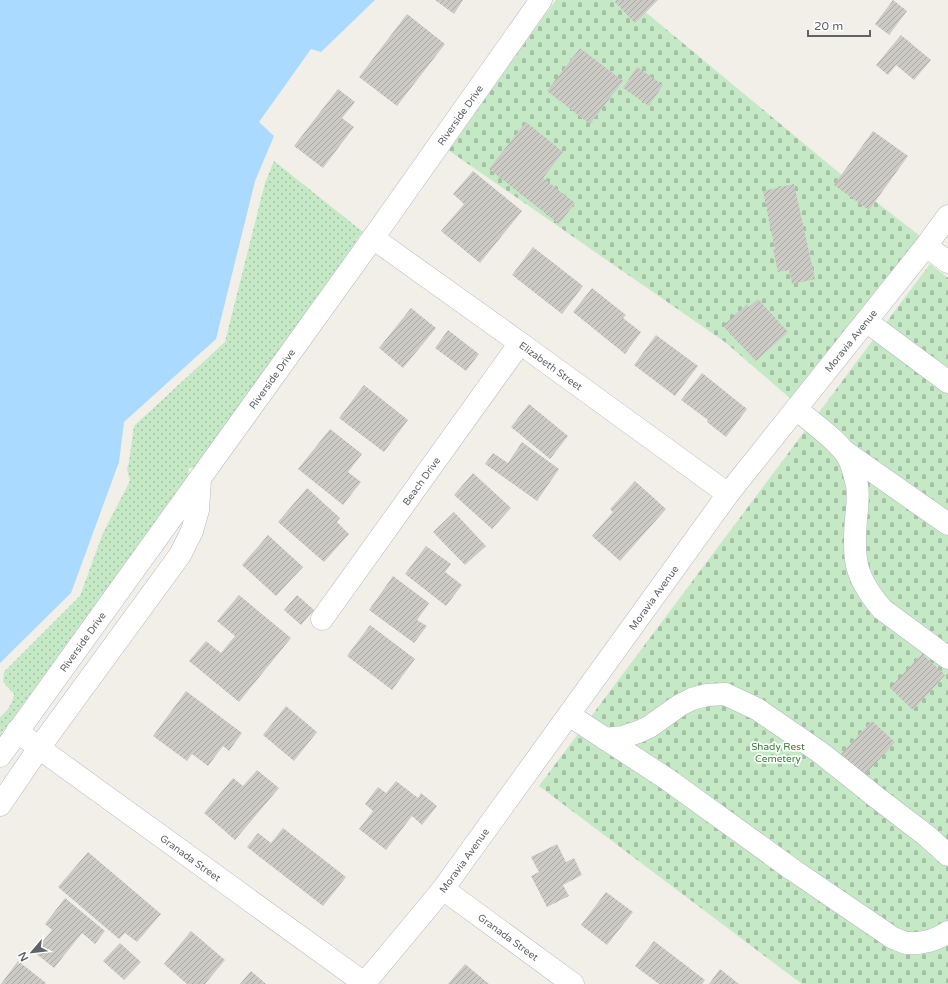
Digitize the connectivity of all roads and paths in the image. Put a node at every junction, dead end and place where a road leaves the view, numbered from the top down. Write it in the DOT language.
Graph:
graph roads {
  1 [pos="541,0"];
  2 [pos="948,216"];
  3 [pos="373,238"];
  4 [pos="926,246"];
  5 [pos="948,262"];
  6 [pos="866,322"];
  7 [pos="520,343"];
  8 [pos="948,382"];
  9 [pos="796,409"];
  10 [pos="842,450"];
  11 [pos="200,478"];
  12 [pos="728,494"];
  13 [pos="948,524"];
  14 [pos="322,619"];
  15 [pos="948,658"];
  16 [pos="569,715"];
  17 [pos="17,731"];
  18 [pos="605,739"];
  19 [pos="39,748"];
  20 [pos="0,756"];
  21 [pos="0,805"];
  22 [pos="948,855"];
  23 [pos="443,890"];
  24 [pos="948,932"];
  25 [pos="364,983"];
  26 [pos="573,984"];
  1 -- 3 [label="street, Riverside Drive"];
  2 -- 4 [label="street, Moravia Avenue"];
  3 -- 7 [label="street, Elizabeth Street"];
  3 -- 11 [label="street, Riverside Drive"];
  4 -- 5 [label="street"];
  4 -- 6 [label="street, Moravia Avenue"];
  6 -- 8 [label="street"];
  6 -- 9 [label="street, Moravia Avenue"];
  7 -- 12 [label="street, Elizabeth Street"];
  7 -- 14 [label="street, Beach Drive"];
  9 -- 10 [label="street"];
  9 -- 12 [label="street, Moravia Avenue"];
  10 -- 13 [label="street"];
  10 -- 15 [label="street"];
  11 -- 17 [label="street, Riverside Drive"];
  11 -- 19 [label="street"];
  12 -- 16 [label="street, Moravia Avenue"];
  16 -- 18 [label="street"];
  16 -- 23 [label="street, Moravia Avenue"];
  17 -- 19 [label="street, Granada Street"];
  17 -- 20 [label="street, Riverside Drive"];
  18 -- 22 [label="street"];
  18 -- 24 [label="street"];
  19 -- 21 [label="street"];
  19 -- 25 [label="street, Granada Street"];
  23 -- 25 [label="street, Moravia Avenue"];
  23 -- 26 [label="street, Granada Street"];
}
